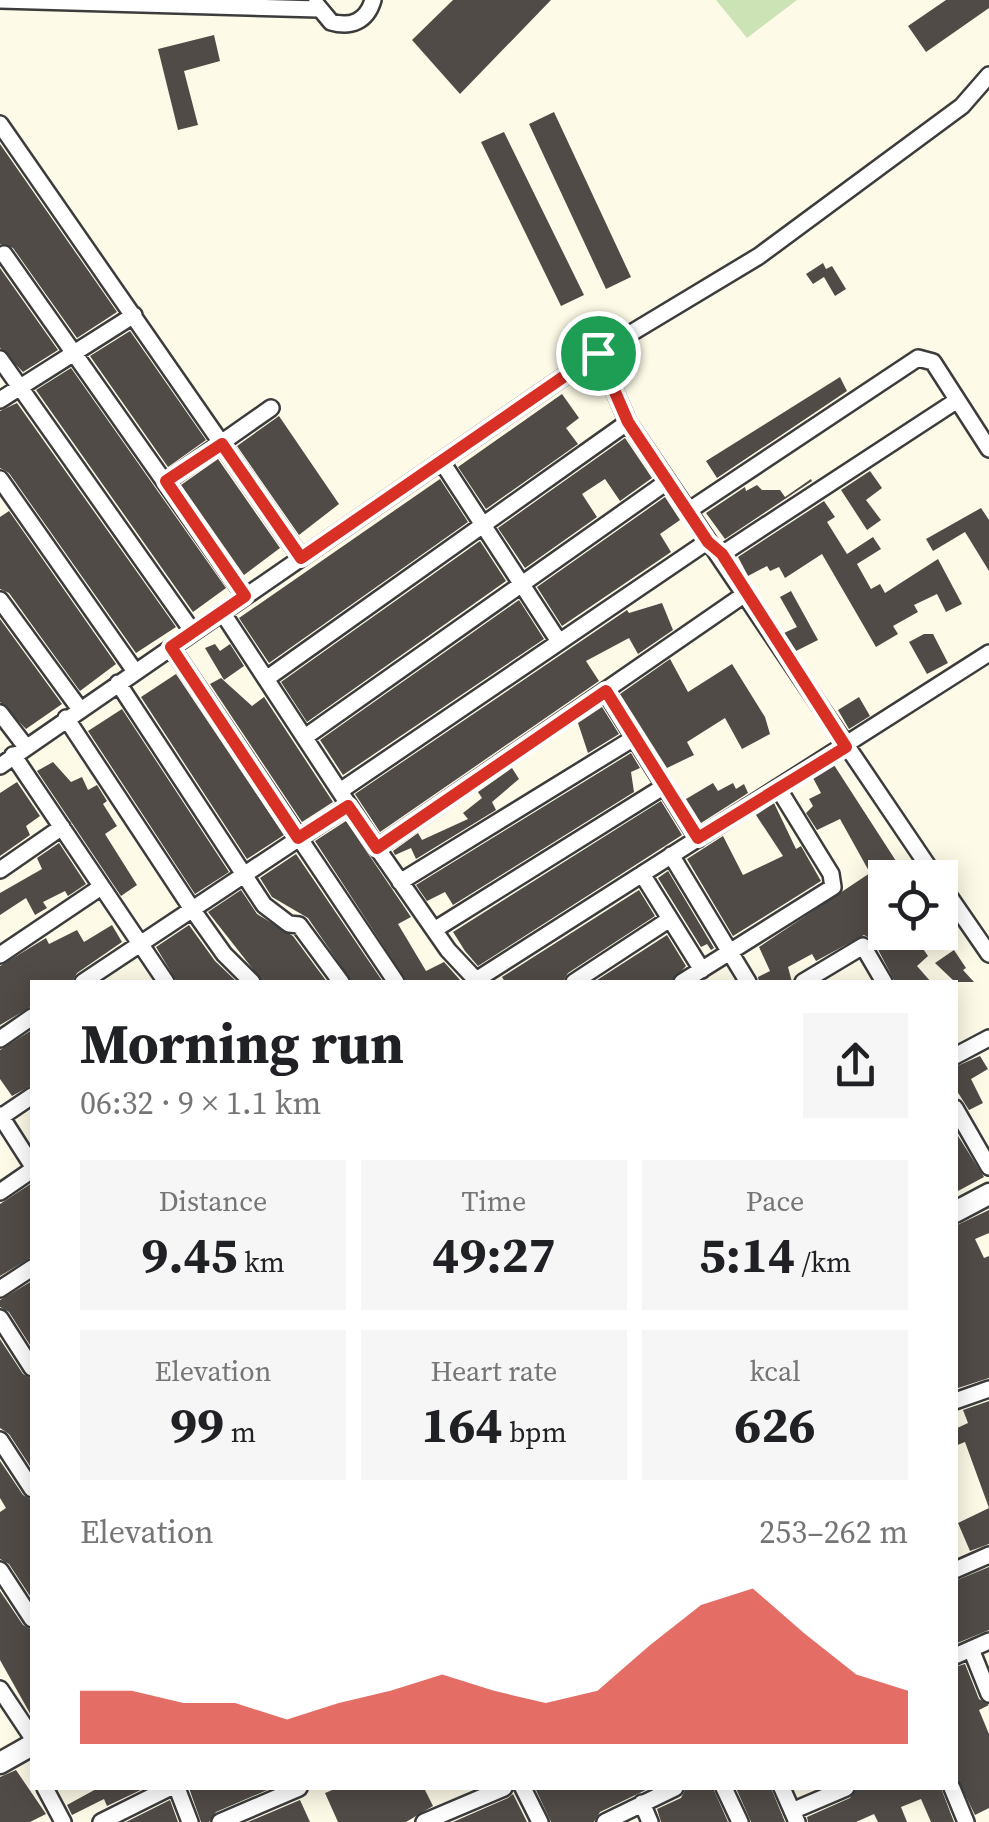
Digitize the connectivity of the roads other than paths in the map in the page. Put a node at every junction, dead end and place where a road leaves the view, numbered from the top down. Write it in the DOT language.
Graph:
graph roads {
  1 [pos="0,0"];
  2 [pos="373,0"];
  3 [pos="316,4"];
  4 [pos="989,75"];
  5 [pos="0,124"];
  6 [pos="4,254"];
  7 [pos="134,316"];
  8 [pos="598,353"];
  9 [pos="76,356"];
  10 [pos="0,359"];
  11 [pos="21,389"];
  12 [pos="0,400"];
  13 [pos="956,401"];
  14 [pos="271,408"];
  15 [pos="628,422"];
  16 [pos="222,444"];
  17 [pos="989,449"];
  18 [pos="442,462"];
  19 [pos="0,479"];
  20 [pos="668,480"];
  21 [pos="166,481"];
  22 [pos="7,505"];
  23 [pos="688,511"];
  24 [pos="485,526"];
  25 [pos="708,542"];
  26 [pos="722,554"];
  27 [pos="301,558"];
  28 [pos="522,582"];
  29 [pos="746,594"];
  30 [pos="245,596"];
  31 [pos="0,600"];
  32 [pos="222,612"];
  33 [pos="193,632"];
  34 [pos="558,640"];
  35 [pos="171,647"];
  36 [pos="989,653"];
  37 [pos="134,670"];
  38 [pos="266,678"];
  39 [pos="118,682"];
  40 [pos="606,691"];
  41 [pos="72,713"];
  42 [pos="0,714"];
  43 [pos="305,737"];
  44 [pos="634,738"];
  45 [pos="846,747"];
  46 [pos="13,756"];
  47 [pos="663,787"];
  48 [pos="778,788"];
  49 [pos="344,798"];
  50 [pos="62,827"];
  51 [pos="298,838"];
  52 [pos="698,838"];
  53 [pos="377,848"];
  54 [pos="671,855"];
  55 [pos="924,860"];
  56 [pos="0,870"];
  57 [pos="245,874"];
  58 [pos="642,874"];
  59 [pos="400,882"];
  60 [pos="101,887"];
  61 [pos="192,909"];
  62 [pos="958,909"];
  63 [pos="670,918"];
  64 [pos="434,930"];
  65 [pos="139,945"];
  66 [pos="730,952"];
  67 [pos="989,954"];
  68 [pos="0,955"];
  69 [pos="702,970"];
  70 [pos="86,980"];
  71 [pos="165,980"];
  72 [pos="250,980"];
  73 [pos="340,980"];
  74 [pos="395,980"];
  75 [pos="474,980"];
  76 [pos="479,980"];
  77 [pos="577,980"];
  78 [pos="685,980"];
  79 [pos="747,980"];
  80 [pos="805,980"];
  81 [pos="883,980"];
  82 [pos="30,1018"];
  83 [pos="989,1038"];
  84 [pos="0,1039"];
  85 [pos="958,1054"];
  86 [pos="30,1097"];
  87 [pos="1,1116"];
  88 [pos="958,1119"];
  89 [pos="30,1165"];
  90 [pos="989,1168"];
  91 [pos="30,1170"];
  92 [pos="0,1192"];
  93 [pos="989,1194"];
  94 [pos="958,1210"];
  95 [pos="30,1269"];
  96 [pos="0,1290"];
  97 [pos="0,1318"];
  98 [pos="30,1365"];
  99 [pos="989,1389"];
  100 [pos="958,1400"];
  101 [pos="0,1440"];
  102 [pos="30,1486"];
  103 [pos="989,1554"];
  104 [pos="958,1569"];
  105 [pos="0,1570"];
  106 [pos="30,1617"];
  107 [pos="989,1641"];
  108 [pos="971,1649"];
  109 [pos="958,1655"];
  110 [pos="0,1689"];
  111 [pos="989,1694"];
  112 [pos="30,1747"];
  113 [pos="30,1749"];
  114 [pos="0,1763"];
  115 [pos="46,1790"];
  116 [pos="169,1790"];
  117 [pos="174,1790"];
  118 [pos="295,1790"];
  119 [pos="499,1790"];
  120 [pos="524,1790"];
  121 [pos="671,1790"];
  122 [pos="725,1790"];
  123 [pos="783,1790"];
  124 [pos="842,1790"];
  125 [pos="953,1790"];
  126 [pos="642,1803"];
  127 [pos="794,1816"];
  128 [pos="63,1822"];
  129 [pos="100,1822"];
  130 [pos="190,1822"];
  131 [pos="220,1822"];
  132 [pos="424,1822"];
  133 [pos="540,1822"];
  134 [pos="605,1822"];
  135 [pos="650,1822"];
  136 [pos="740,1822"];
  137 [pos="966,1822"];
  1 -- 3 [label="street"];
  2 -- 3 [label="street"];
  4 -- 8 [label="street"];
  5 -- 7 [label="street"];
  6 -- 9 [label="street"];
  7 -- 9 [label="street"];
  7 -- 16 [label="street"];
  8 -- 15 [label="street"];
  8 -- 18 [label="street"];
  9 -- 11 [label="street"];
  9 -- 21 [label="street"];
  10 -- 11 [label="street"];
  11 -- 12 [label="street"];
  11 -- 33 [label="street"];
  13 -- 17 [label="street"];
  13 -- 23 [label="street"];
  13 -- 26 [label="street"];
  14 -- 16 [label="street"];
  15 -- 20 [label="street"];
  15 -- 24 [label="street"];
  16 -- 21 [label="street"];
  16 -- 27 [label="street"];
  18 -- 24 [label="street"];
  18 -- 27 [label="street"];
  19 -- 22 [label="street"];
  20 -- 23 [label="street"];
  20 -- 28 [label="street"];
  21 -- 30 [label="street"];
  22 -- 37 [label="street"];
  23 -- 25 [label="street"];
  24 -- 28 [label="street"];
  24 -- 38 [label="street"];
  25 -- 26 [label="street"];
  25 -- 34 [label="street"];
  26 -- 29 [label="street"];
  27 -- 30 [label="street"];
  28 -- 34 [label="street"];
  28 -- 43 [label="street"];
  29 -- 40 [label="street"];
  29 -- 45 [label="street"];
  30 -- 32 [label="street"];
  31 -- 41 [label="street"];
  32 -- 33 [label="street"];
  32 -- 38 [label="street"];
  33 -- 35 [label="street"];
  34 -- 49 [label="street"];
  35 -- 37 [label="street"];
  35 -- 51 [label="street"];
  36 -- 45 [label="street"];
  37 -- 39 [label="street"];
  38 -- 43 [label="street"];
  39 -- 41 [label="street"];
  39 -- 57 [label="street"];
  40 -- 44 [label="street"];
  40 -- 53 [label="street"];
  41 -- 46 [label="street"];
  41 -- 61 [label="street"];
  42 -- 46 [label="street"];
  43 -- 49 [label="street"];
  44 -- 47 [label="street"];
  44 -- 59 [label="street"];
  45 -- 48 [label="street"];
  45 -- 55 [label="street"];
  46 -- 50 [label="street"];
  47 -- 52 [label="street"];
  47 -- 64 [label="street"];
  48 -- 52 [label="street"];
  48 -- 66 [label="street"];
  49 -- 51 [label="street"];
  49 -- 53 [label="street"];
  50 -- 56 [label="street"];
  50 -- 60 [label="street"];
  51 -- 57 [label="street"];
  51 -- 74 [label="street"];
  52 -- 54 [label="street"];
  53 -- 59 [label="street"];
  54 -- 58 [label="street"];
  54 -- 66 [label="street"];
  57 -- 61 [label="street"];
  57 -- 73 [label="street"];
  58 -- 63 [label="street"];
  58 -- 76 [label="street"];
  59 -- 64 [label="street"];
  60 -- 65 [label="street"];
  60 -- 68 [label="street"];
  61 -- 65 [label="street"];
  61 -- 72 [label="street"];
  62 -- 67 [label="street"];
  63 -- 69 [label="street"];
  63 -- 77 [label="street"];
  64 -- 75 [label="street"];
  65 -- 70 [label="street"];
  65 -- 71 [label="street"];
  66 -- 69 [label="street"];
  66 -- 79 [label="street"];
  69 -- 78 [label="street"];
  80 -- 81 [label="street"];
  82 -- 84 [label="street"];
  83 -- 85 [label="street"];
  86 -- 87 [label="street"];
  87 -- 89 [label="street"];
  88 -- 90 [label="street"];
  91 -- 92 [label="street"];
  93 -- 94 [label="street"];
  95 -- 96 [label="street"];
  97 -- 98 [label="street"];
  99 -- 100 [label="street"];
  101 -- 102 [label="street"];
  103 -- 104 [label="street"];
  105 -- 106 [label="street"];
  107 -- 108 [label="street"];
  108 -- 109 [label="street"];
  108 -- 111 [label="street"];
  110 -- 112 [label="street"];
  113 -- 114 [label="street"];
  115 -- 128 [label="street"];
  116 -- 129 [label="street"];
  117 -- 130 [label="street"];
  118 -- 131 [label="street"];
  119 -- 132 [label="street"];
  120 -- 133 [label="street"];
  121 -- 126 [label="street"];
  122 -- 136 [label="street"];
  123 -- 127 [label="street"];
  124 -- 127 [label="street"];
  125 -- 137 [label="street"];
  126 -- 134 [label="street"];
  126 -- 135 [label="street"];
}
